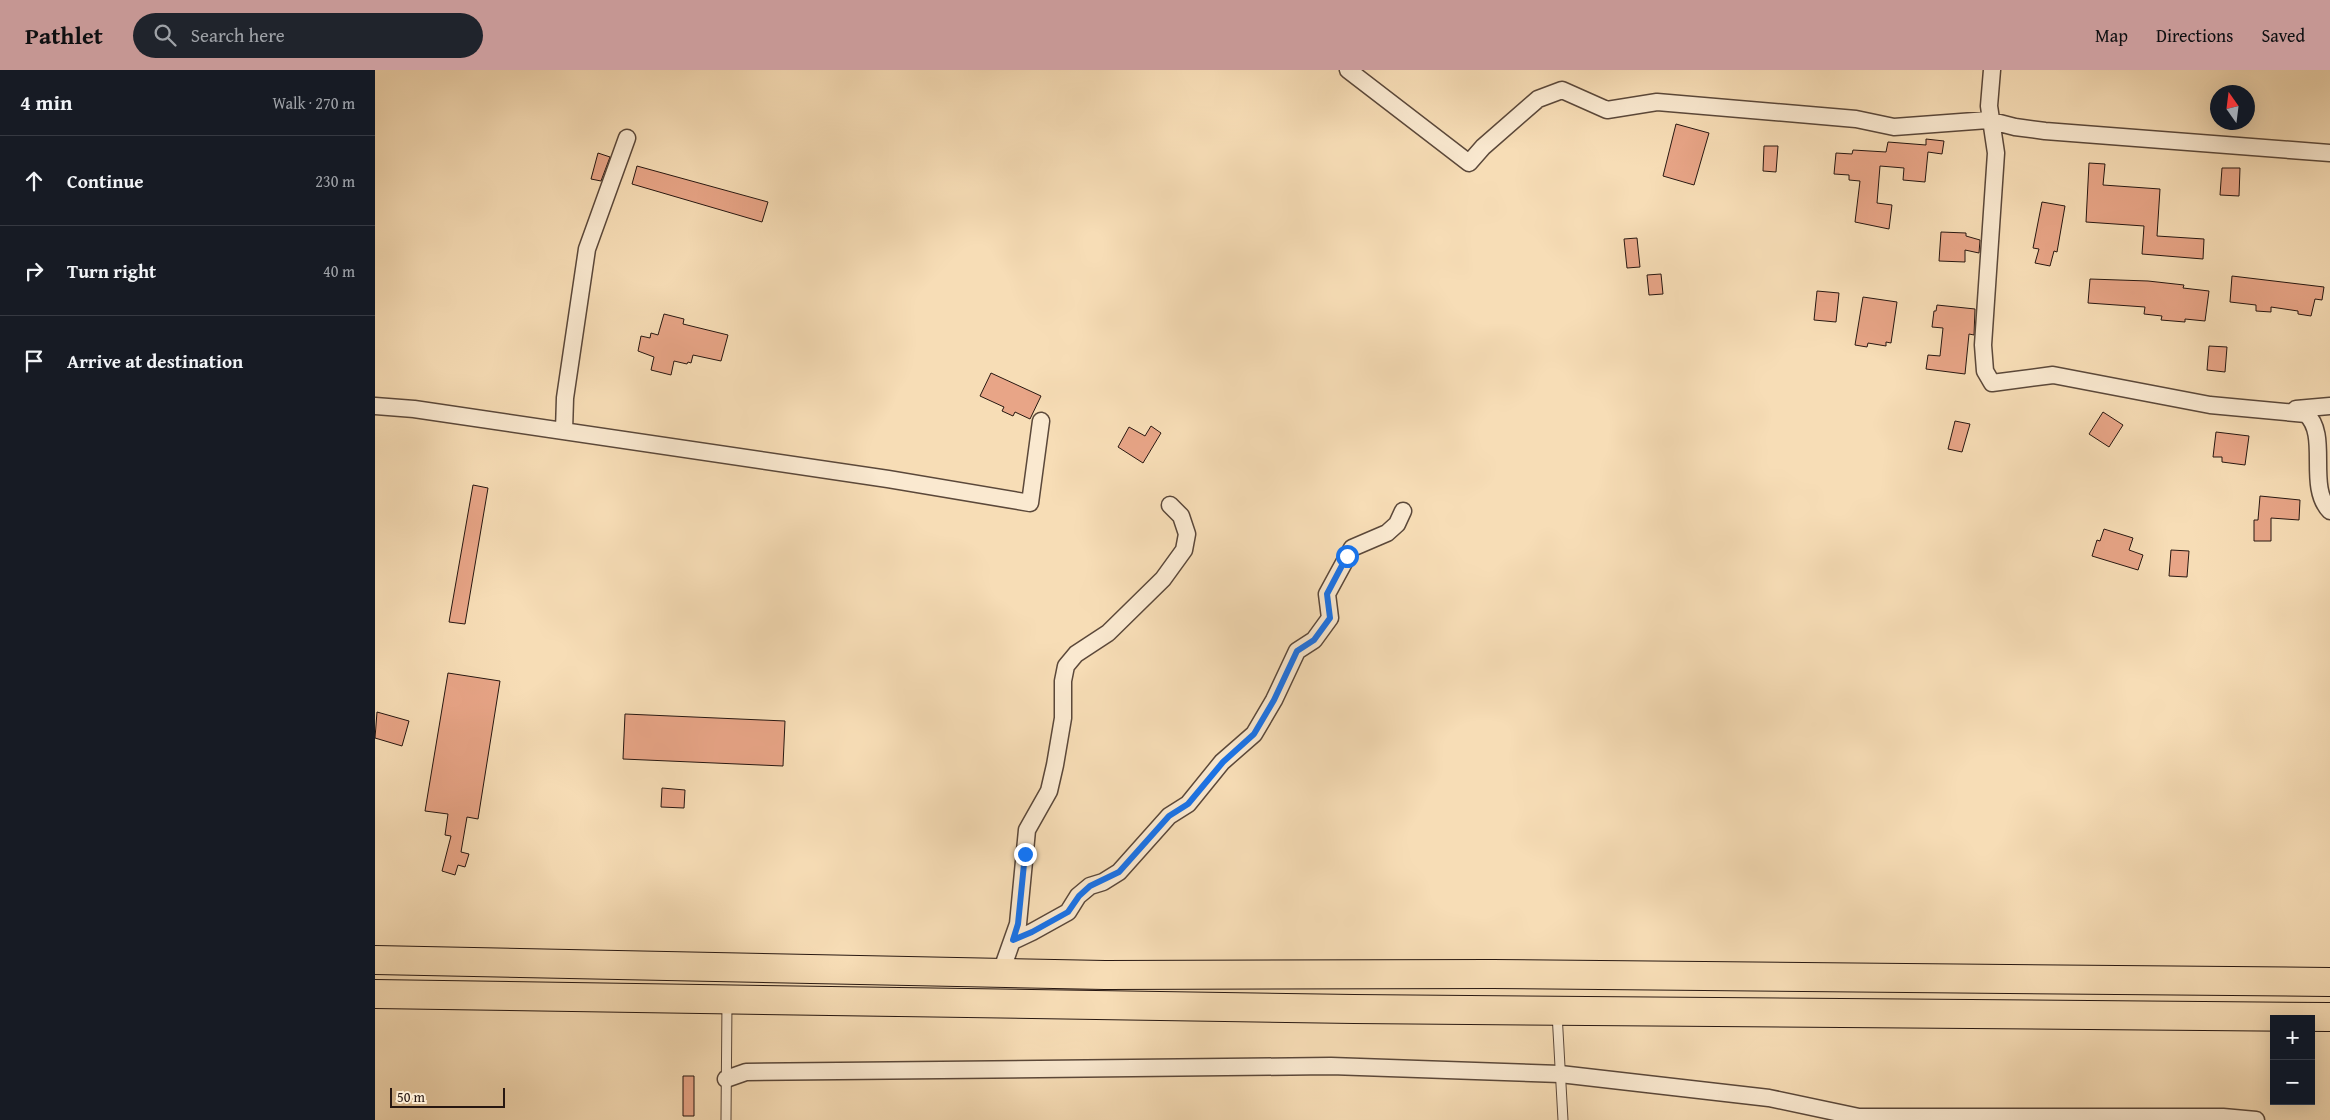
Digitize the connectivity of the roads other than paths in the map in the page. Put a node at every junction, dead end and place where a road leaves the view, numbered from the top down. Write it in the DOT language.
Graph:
graph roads {
  1 [pos="1348,70"];
  2 [pos="1992,70"];
  3 [pos="1991,120"];
  4 [pos="627,138"];
  5 [pos="2330,153"];
  6 [pos="375,406"];
  7 [pos="2330,406"];
  8 [pos="2281,411"];
  9 [pos="1041,421"];
  10 [pos="564,431"];
  11 [pos="1170,505"];
  12 [pos="1403,511"];
  13 [pos="2330,511"];
  14 [pos="1013,940"];
  15 [pos="375,960"];
  16 [pos="1001,972"];
  17 [pos="2330,982"];
  18 [pos="375,994"];
  19 [pos="727,999"];
  20 [pos="1556,1010"];
  21 [pos="2330,1017"];
  22 [pos="1560,1074"];
  23 [pos="726,1079"];
  24 [pos="726,1120"];
  25 [pos="1563,1120"];
  26 [pos="2256,1120"];
  1 -- 3 [label="street"];
  2 -- 3 [label="street"];
  3 -- 5 [label="street"];
  3 -- 8 [label="street"];
  4 -- 10 [label="street"];
  6 -- 10 [label="street"];
  7 -- 8 [label="street"];
  8 -- 13 [label="street"];
  9 -- 10 [label="street"];
  11 -- 14 [label="street"];
  12 -- 14 [label="street"];
  14 -- 16 [label="street"];
  15 -- 16 [label="highway"];
  16 -- 17 [label="highway"];
  18 -- 19 [label="highway"];
  19 -- 20 [label="highway"];
  19 -- 23 [label="lane"];
  20 -- 21 [label="highway"];
  20 -- 22 [label="lane"];
  22 -- 23 [label="street"];
  22 -- 25 [label="lane"];
  22 -- 26 [label="street"];
  23 -- 24 [label="lane"];
}
